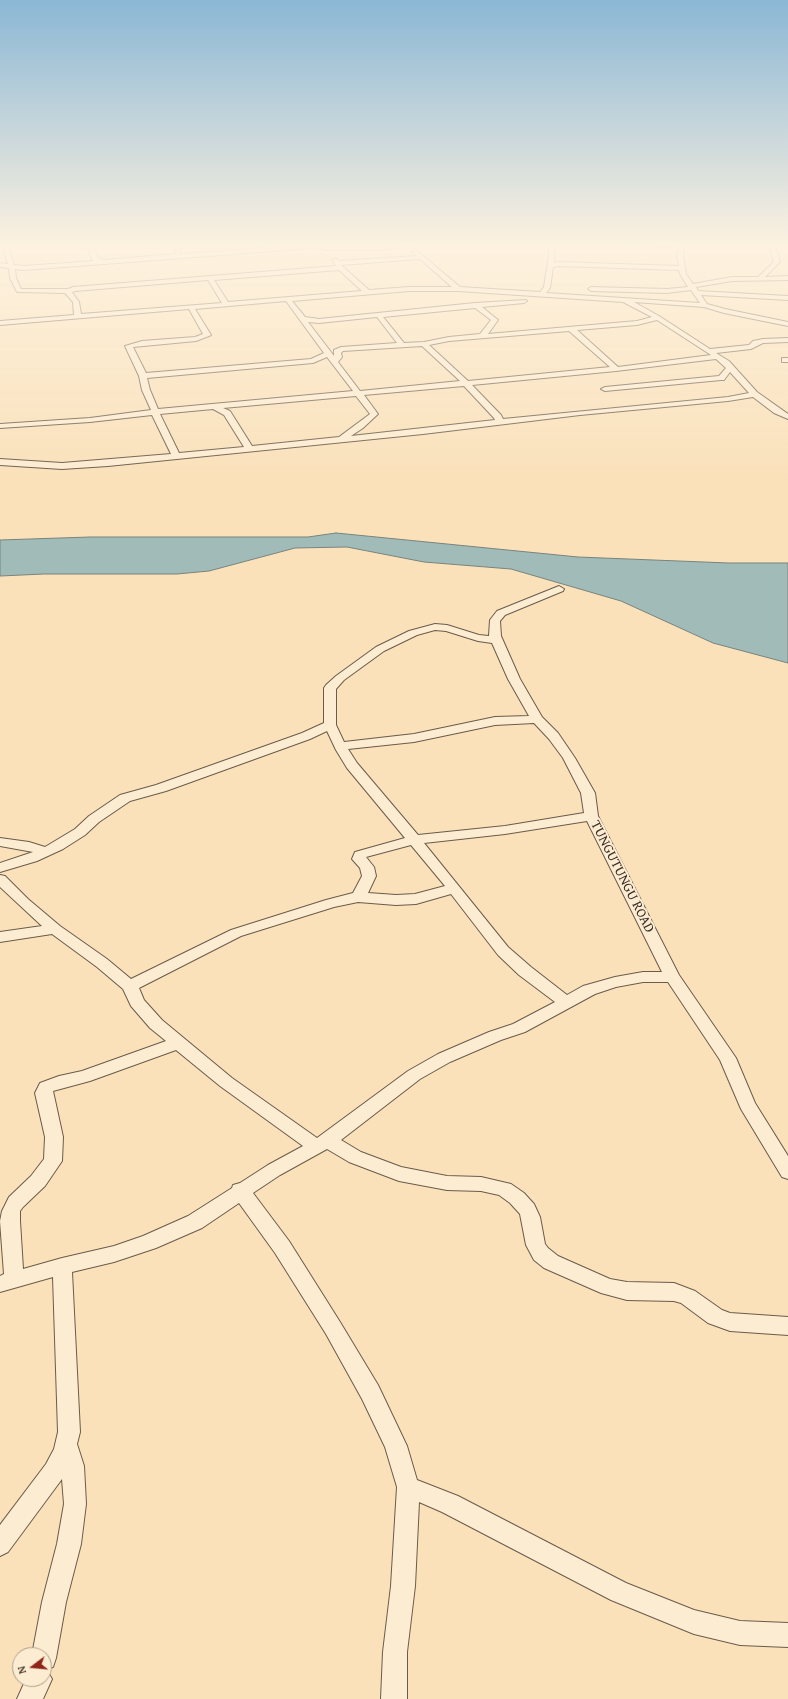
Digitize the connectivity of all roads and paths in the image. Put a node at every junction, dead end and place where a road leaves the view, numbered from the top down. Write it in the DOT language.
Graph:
graph roads {
  1 [pos="200,322"];
  2 [pos="304,322"];
  3 [pos="384,322"];
  4 [pos="492,322"];
  5 [pos="645,322"];
  6 [pos="665,322"];
  7 [pos="785,324"];
  8 [pos="570,329"];
  9 [pos="788,329"];
  10 [pos="482,336"];
  11 [pos="788,340"];
  12 [pos="401,344"];
  13 [pos="424,344"];
  14 [pos="708,351"];
  15 [pos="329,353"];
  16 [pos="716,357"];
  17 [pos="335,361"];
  18 [pos="730,368"];
  19 [pos="616,369"];
  20 [pos="143,376"];
  21 [pos="465,382"];
  22 [pos="605,389"];
  23 [pos="357,394"];
  24 [pos="754,394"];
  25 [pos="215,407"];
  26 [pos="156,412"];
  27 [pos="788,416"];
  28 [pos="499,422"];
  29 [pos="0,426"];
  30 [pos="339,440"];
  31 [pos="250,449"];
  32 [pos="176,456"];
  33 [pos="0,462"];
  34 [pos="560,589"];
  35 [pos="497,640"];
  36 [pos="537,719"];
  37 [pos="330,725"];
  38 [pos="341,746"];
  39 [pos="591,816"];
  40 [pos="415,840"];
  41 [pos="0,842"];
  42 [pos="46,852"];
  43 [pos="0,868"];
  44 [pos="0,879"];
  45 [pos="454,888"];
  46 [pos="358,897"];
  47 [pos="56,929"];
  48 [pos="0,937"];
  49 [pos="672,977"];
  50 [pos="130,986"];
  51 [pos="566,1002"];
  52 [pos="178,1043"];
  53 [pos="321,1143"];
  54 [pos="788,1172"];
  55 [pos="240,1190"];
  56 [pos="62,1266"];
  57 [pos="7,1282"];
  58 [pos="788,1326"];
  59 [pos="66,1443"];
  60 [pos="408,1488"];
  61 [pos="0,1544"];
  62 [pos="788,1635"];
  63 [pos="46,1647"];
  64 [pos="35,1687"];
  65 [pos="30,1699"];
  66 [pos="394,1699"];
  1 -- 20 [label="street"];
  2 -- 15 [label="street"];
  3 -- 12 [label="street"];
  4 -- 10 [label="street"];
  5 -- 8 [label="street"];
  6 -- 14 [label="street"];
  7 -- 9 [label="street"];
  8 -- 10 [label="street"];
  8 -- 19 [label="street"];
  10 -- 13 [label="street"];
  11 -- 14 [label="street"];
  12 -- 13 [label="street"];
  12 -- 17 [label="street"];
  13 -- 21 [label="street"];
  14 -- 16 [label="street"];
  15 -- 17 [label="street"];
  15 -- 20 [label="street"];
  16 -- 18 [label="street"];
  16 -- 19 [label="street"];
  17 -- 23 [label="street"];
  18 -- 22 [label="street"];
  18 -- 24 [label="street"];
  19 -- 21 [label="street"];
  20 -- 26 [label="street"];
  21 -- 23 [label="street"];
  21 -- 28 [label="street"];
  23 -- 25 [label="street"];
  23 -- 30 [label="street"];
  24 -- 27 [label="street"];
  24 -- 28 [label="street"];
  25 -- 26 [label="street"];
  25 -- 31 [label="street"];
  26 -- 29 [label="street"];
  26 -- 32 [label="street"];
  28 -- 30 [label="street"];
  30 -- 31 [label="street"];
  31 -- 32 [label="street"];
  32 -- 33 [label="street"];
  34 -- 35 [label="street, TUNGUTUNGU ROAD"];
  35 -- 36 [label="street, TUNGUTUNGU ROAD"];
  35 -- 37 [label="street"];
  36 -- 38 [label="street"];
  36 -- 39 [label="street, TUNGUTUNGU ROAD"];
  37 -- 38 [label="street"];
  37 -- 42 [label="street"];
  38 -- 40 [label="street"];
  39 -- 40 [label="street"];
  39 -- 49 [label="street, TUNGUTUNGU ROAD"];
  40 -- 45 [label="street"];
  40 -- 46 [label="street"];
  41 -- 42 [label="street"];
  42 -- 43 [label="street"];
  44 -- 47 [label="street"];
  45 -- 46 [label="street"];
  45 -- 51 [label="street"];
  46 -- 50 [label="street"];
  47 -- 48 [label="street"];
  47 -- 50 [label="street"];
  49 -- 51 [label="street"];
  49 -- 54 [label="street, TUNGUTUNGU ROAD"];
  50 -- 52 [label="street"];
  51 -- 53 [label="street"];
  52 -- 53 [label="street"];
  52 -- 57 [label="street"];
  53 -- 55 [label="street"];
  53 -- 58 [label="street"];
  55 -- 56 [label="street"];
  55 -- 60 [label="street"];
  56 -- 57 [label="street"];
  56 -- 59 [label="street"];
  59 -- 61 [label="street"];
  59 -- 63 [label="street"];
  60 -- 62 [label="street"];
  60 -- 66 [label="street"];
  64 -- 65 [label="street"];
}
